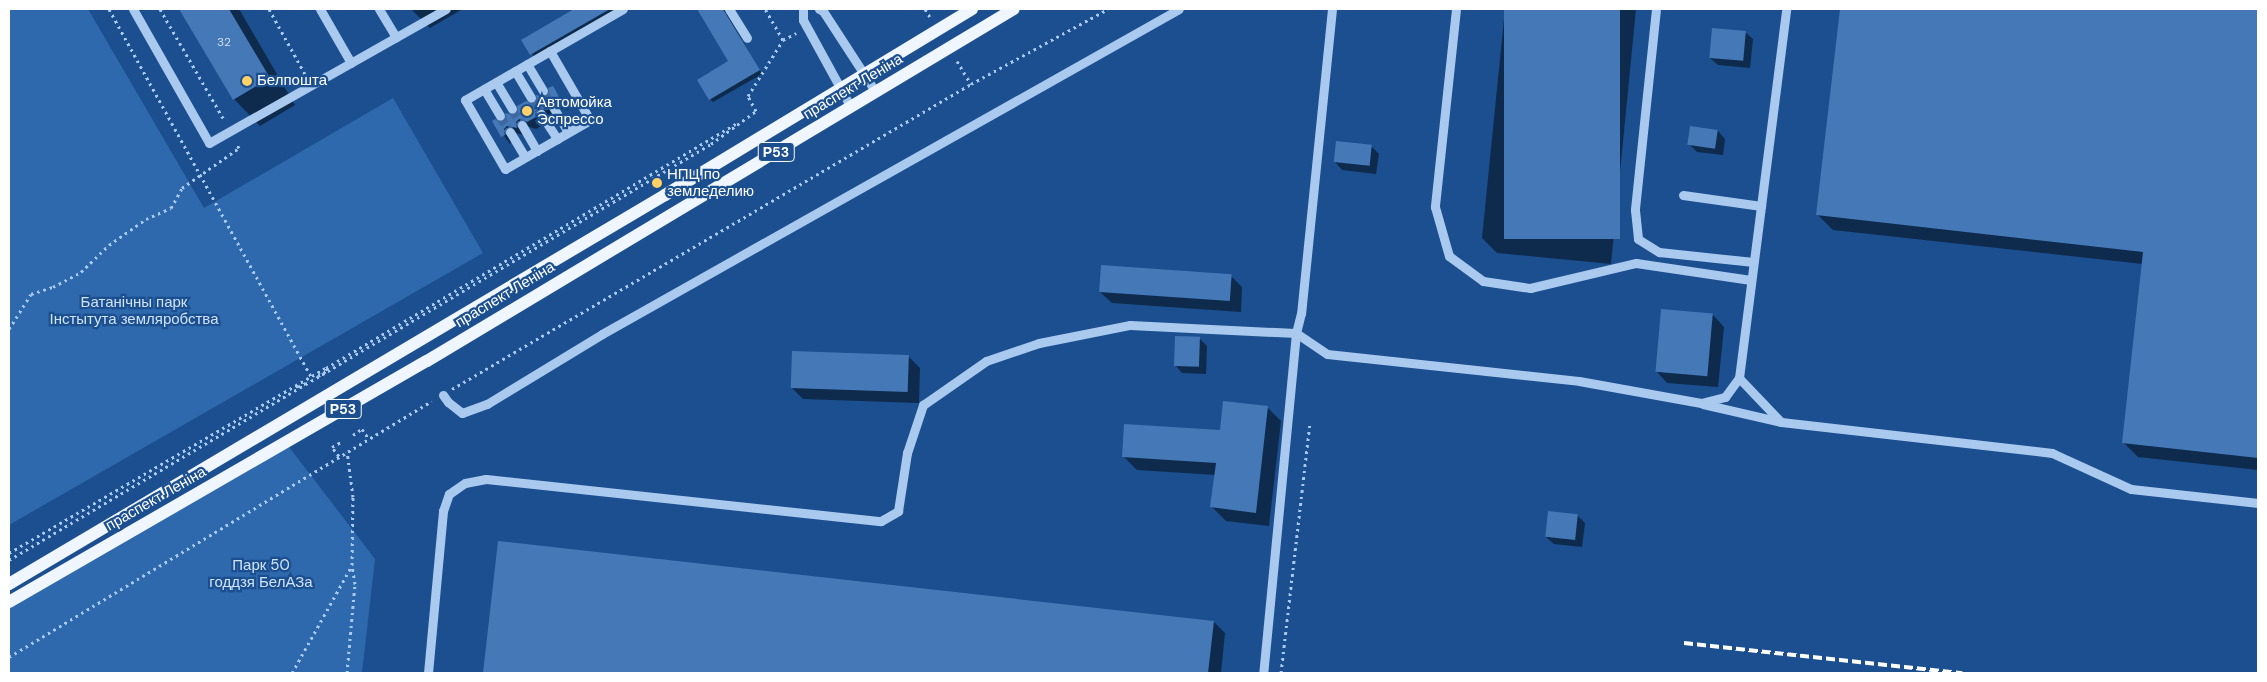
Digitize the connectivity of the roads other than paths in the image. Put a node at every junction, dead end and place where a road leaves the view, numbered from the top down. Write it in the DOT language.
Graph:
graph roads {
  1 [pos="133,9"];
  2 [pos="320,9"];
  3 [pos="379,9"];
  4 [pos="446,9"];
  5 [pos="623,9"];
  6 [pos="729,9"];
  7 [pos="803,9"];
  8 [pos="819,9"];
  9 [pos="972,9"];
  10 [pos="1014,9"];
  11 [pos="1179,9"];
  12 [pos="1332,9"];
  13 [pos="1456,9"];
  14 [pos="1656,9"];
  15 [pos="1786,9"];
  16 [pos="396,37"];
  17 [pos="747,38"];
  18 [pos="550,50"];
  19 [pos="351,62"];
  20 [pos="527,64"];
  21 [pos="515,71"];
  22 [pos="864,74"];
  23 [pos="496,82"];
  24 [pos="840,88"];
  25 [pos="484,89"];
  26 [pos="543,91"];
  27 [pos="875,91"];
  28 [pos="531,98"];
  29 [pos="850,106"];
  30 [pos="553,107"];
  31 [pos="512,109"];
  32 [pos="541,114"];
  33 [pos="500,116"];
  34 [pos="522,125"];
  35 [pos="510,132"];
  36 [pos="568,132"];
  37 [pos="557,139"];
  38 [pos="537,151"];
  39 [pos="525,157"];
  40 [pos="1683,196"];
  41 [pos="1761,206"];
  42 [pos="1753,262"];
  43 [pos="1751,280"];
  44 [pos="1296,333"];
  45 [pos="1739,378"];
  46 [pos="443,395"];
  47 [pos="1701,403"];
  48 [pos="1781,422"];
  49 [pos="2258,502"];
  50 [pos="9,584"];
  51 [pos="9,602"];
  52 [pos="428,673"];
  53 [pos="1263,673"];
  1 -- 19 [label="street"];
  2 -- 19 [label="street"];
  3 -- 16 [label="street"];
  4 -- 16 [label="street"];
  5 -- 18 [label="street"];
  6 -- 17 [label="street"];
  7 -- 24 [label="street"];
  8 -- 22 [label="street"];
  9 -- 22 [label="main road, праспект Леніна / Р53"];
  10 -- 27 [label="main road, праспект Леніна / Р53"];
  11 -- 46 [label="street"];
  12 -- 44 [label="street"];
  13 -- 43 [label="street"];
  14 -- 42 [label="street"];
  15 -- 41 [label="street"];
  16 -- 19 [label="street"];
  18 -- 20 [label="street"];
  18 -- 36 [label="street"];
  20 -- 21 [label="street"];
  20 -- 26 [label="street"];
  21 -- 23 [label="street"];
  21 -- 28 [label="street"];
  22 -- 24 [label="main road, праспект Леніна / Р53"];
  22 -- 27 [label="street"];
  23 -- 25 [label="street"];
  23 -- 31 [label="street"];
  24 -- 29 [label="street"];
  24 -- 50 [label="main road, праспект Леніна / Р53"];
  25 -- 33 [label="street"];
  25 -- 39 [label="street"];
  27 -- 29 [label="main road, праспект Леніна / Р53"];
  29 -- 51 [label="main road, праспект Леніна / Р53"];
  30 -- 36 [label="street"];
  32 -- 37 [label="street"];
  34 -- 38 [label="street"];
  35 -- 39 [label="street"];
  36 -- 37 [label="street"];
  37 -- 38 [label="street"];
  38 -- 39 [label="street"];
  40 -- 41 [label="street"];
  41 -- 42 [label="street"];
  42 -- 43 [label="street"];
  43 -- 45 [label="street"];
  44 -- 47 [label="street"];
  44 -- 52 [label="street"];
  44 -- 53 [label="street"];
  45 -- 47 [label="street"];
  45 -- 48 [label="street"];
  47 -- 48 [label="street"];
  48 -- 49 [label="street"];
}
